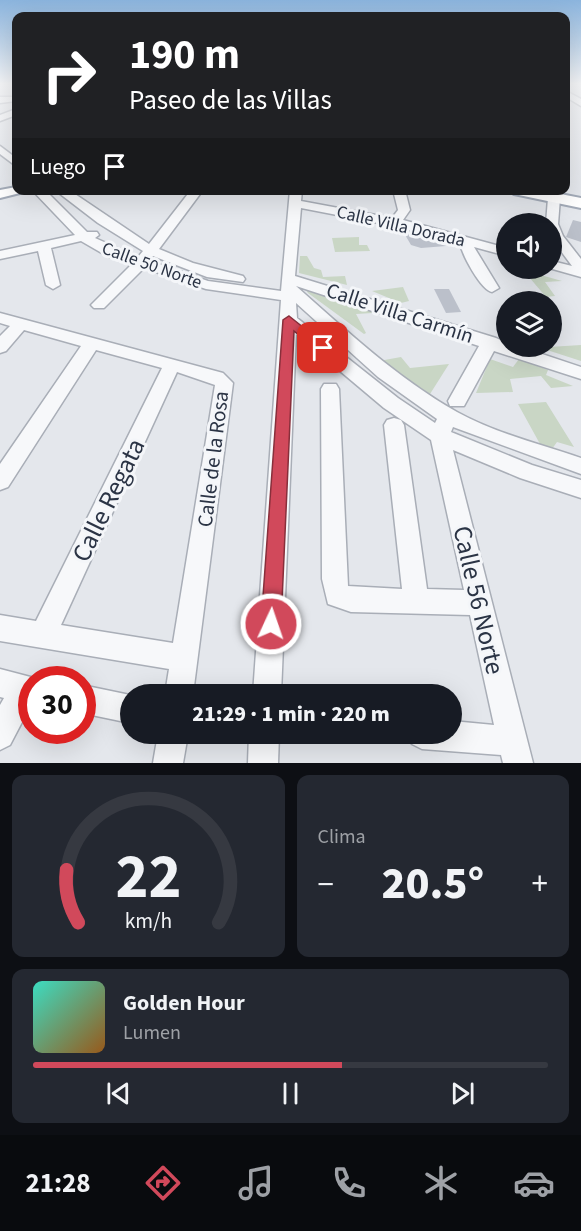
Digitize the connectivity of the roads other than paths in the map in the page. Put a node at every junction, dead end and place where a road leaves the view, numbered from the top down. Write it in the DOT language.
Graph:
graph roads {
  1 [pos="0,139"];
  2 [pos="0,149"];
  3 [pos="12,149"];
  4 [pos="12,160"];
  5 [pos="43,195"];
  6 [pos="67,195"];
  7 [pos="193,195"];
  8 [pos="400,195"];
  9 [pos="539,195"];
  10 [pos="296,197"];
  11 [pos="554,198"];
  12 [pos="581,203"];
  13 [pos="550,213"];
  14 [pos="395,222"];
  15 [pos="111,230"];
  16 [pos="85,238"];
  17 [pos="466,241"];
  18 [pos="562,243"];
  19 [pos="44,248"];
  20 [pos="496,249"];
  21 [pos="150,252"];
  22 [pos="0,255"];
  23 [pos="140,264"];
  24 [pos="562,268"];
  25 [pos="581,268"];
  26 [pos="581,273"];
  27 [pos="53,285"];
  28 [pos="287,287"];
  29 [pos="492,288"];
  30 [pos="99,305"];
  31 [pos="0,318"];
  32 [pos="289,320"];
  33 [pos="20,324"];
  34 [pos="92,342"];
  35 [pos="490,342"];
  36 [pos="0,346"];
  37 [pos="172,365"];
  38 [pos="581,373"];
  39 [pos="330,389"];
  40 [pos="449,417"];
  41 [pos="394,425"];
  42 [pos="581,466"];
  43 [pos="0,481"];
  44 [pos="581,489"];
  45 [pos="416,600"];
  46 [pos="479,603"];
  47 [pos="0,628"];
  48 [pos="43,635"];
  49 [pos="185,658"];
  50 [pos="181,684"];
  51 [pos="268,684"];
  52 [pos="18,687"];
  53 [pos="96,702"];
  54 [pos="120,707"];
  55 [pos="0,735"];
  56 [pos="462,742"];
  57 [pos="171,744"];
  58 [pos="264,744"];
  59 [pos="516,752"];
  60 [pos="168,763"];
  61 [pos="263,763"];
  1 -- 3 [label="street"];
  2 -- 4 [label="street"];
  5 -- 16 [label="street, Calle 50 Norte"];
  6 -- 15 [label="street, Calle 50 Norte"];
  7 -- 21 [label="street"];
  8 -- 14 [label="street"];
  9 -- 11 [label="main road"];
  10 -- 14 [label="street, Calle Villa Dorada"];
  10 -- 28 [label="street"];
  11 -- 12 [label="main road"];
  11 -- 13 [label="street"];
  14 -- 17 [label="street, Calle Villa Dorada"];
  15 -- 16 [label="street"];
  15 -- 21 [label="street, Calle 50 Norte"];
  16 -- 19 [label="street"];
  16 -- 23 [label="street, Calle 50 Norte"];
  17 -- 20 [label="street, Calle Villa Dorada"];
  17 -- 29 [label="street"];
  18 -- 25 [label="street"];
  19 -- 22 [label="street"];
  19 -- 27 [label="street"];
  21 -- 23 [label="street"];
  21 -- 28 [label="street, Calle 50 Norte"];
  23 -- 28 [label="street, Calle 50 Norte"];
  23 -- 30 [label="street"];
  24 -- 26 [label="street"];
  28 -- 32 [label="street"];
  28 -- 35 [label="street, Calle Villa Carmín"];
  28 -- 40 [label="street"];
  31 -- 33 [label="street, Calle de la Rosa"];
  32 -- 40 [label="street"];
  32 -- 51 [label="street"];
  33 -- 34 [label="street, Calle de la Rosa"];
  33 -- 36 [label="street"];
  34 -- 37 [label="street, Calle de la Rosa"];
  34 -- 43 [label="street"];
  35 -- 38 [label="street, Calle Villa Carmín"];
  35 -- 40 [label="street"];
  37 -- 48 [label="street, Calle Regata"];
  37 -- 49 [label="street, Calle de la Rosa"];
  39 -- 45 [label="street"];
  40 -- 42 [label="street"];
  40 -- 44 [label="street"];
  40 -- 46 [label="street, Calle 56 Norte"];
  41 -- 45 [label="street"];
  45 -- 46 [label="street"];
  46 -- 59 [label="street, Calle 56 Norte"];
  47 -- 48 [label="street"];
  48 -- 49 [label="street"];
  49 -- 50 [label="street, Calle de la Rosa"];
  52 -- 55 [label="street"];
  53 -- 54 [label="street"];
  56 -- 59 [label="street"];
  57 -- 60 [label="street"];
  58 -- 61 [label="street"];
}
